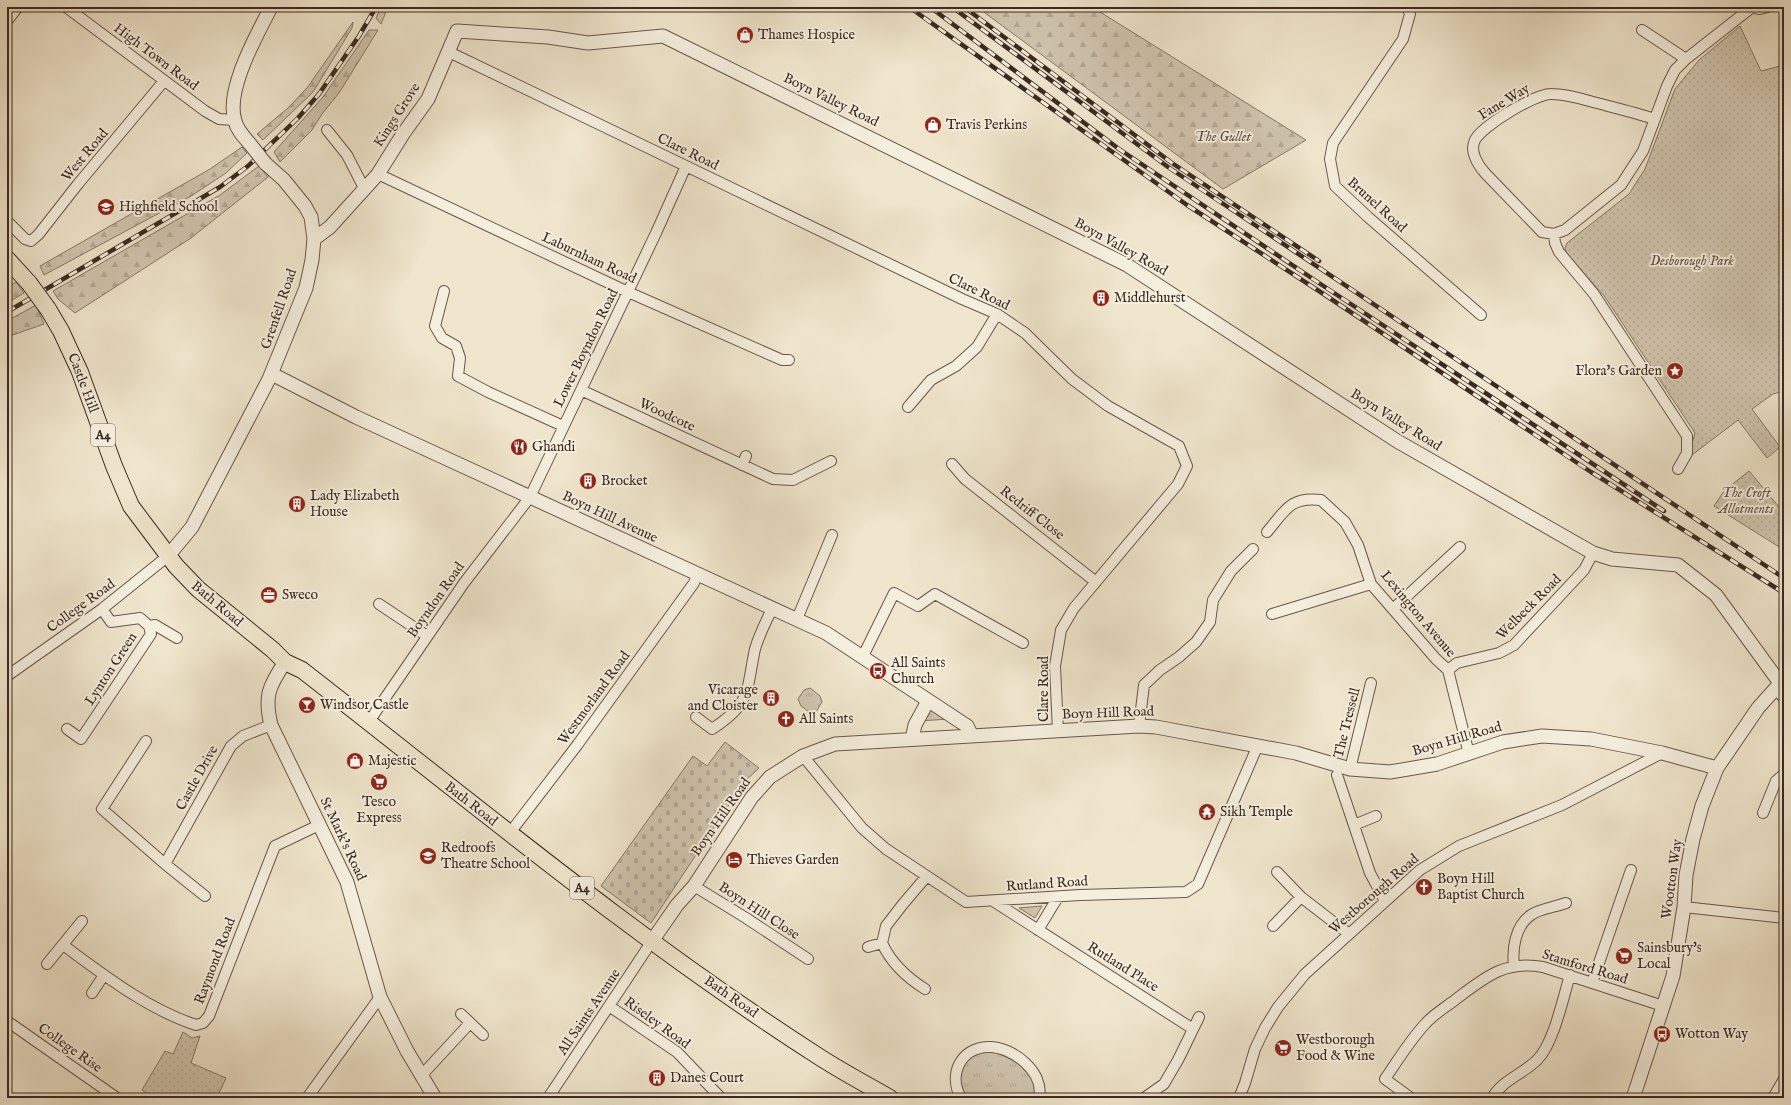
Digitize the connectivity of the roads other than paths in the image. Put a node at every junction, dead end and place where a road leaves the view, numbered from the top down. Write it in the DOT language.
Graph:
graph roads {
  1 [pos="18,7"];
  2 [pos="66,7"];
  3 [pos="271,7"];
  4 [pos="1407,7"];
  5 [pos="1768,7"];
  6 [pos="1750,8"];
  7 [pos="7,21"];
  8 [pos="1642,31"];
  9 [pos="457,32"];
  10 [pos="449,52"];
  11 [pos="1686,59"];
  12 [pos="164,81"];
  13 [pos="1655,119"];
  14 [pos="234,120"];
  15 [pos="327,130"];
  16 [pos="686,166"];
  17 [pos="378,174"];
  18 [pos="365,190"];
  19 [pos="7,221"];
  20 [pos="1554,234"];
  21 [pos="314,239"];
  22 [pos="7,259"];
  23 [pos="444,291"];
  24 [pos="628,292"];
  25 [pos="998,314"];
  26 [pos="1481,315"];
  27 [pos="789,360"];
  28 [pos="272,374"];
  29 [pos="580,390"];
  30 [pos="908,407"];
  31 [pos="562,426"];
  32 [pos="831,461"];
  33 [pos="952,464"];
  34 [pos="1678,469"];
  35 [pos="530,497"];
  36 [pos="1267,532"];
  37 [pos="832,535"];
  38 [pos="1460,547"];
  39 [pos="1253,549"];
  40 [pos="1593,553"];
  41 [pos="168,556"];
  42 [pos="697,575"];
  43 [pos="1096,582"];
  44 [pos="1371,584"];
  45 [pos="379,604"];
  46 [pos="772,608"];
  47 [pos="102,609"];
  48 [pos="1393,610"];
  49 [pos="1272,614"];
  50 [pos="797,619"];
  51 [pos="149,626"];
  52 [pos="427,636"];
  53 [pos="177,638"];
  54 [pos="1023,643"];
  55 [pos="863,656"];
  56 [pos="285,662"];
  57 [pos="1448,670"];
  58 [pos="7,676"];
  59 [pos="1371,683"];
  60 [pos="1782,688"];
  61 [pos="928,701"];
  62 [pos="696,717"];
  63 [pos="368,723"];
  64 [pos="271,725"];
  65 [pos="1139,726"];
  66 [pos="67,729"];
  67 [pos="1058,731"];
  68 [pos="972,736"];
  69 [pos="912,739"];
  70 [pos="146,741"];
  71 [pos="1258,745"];
  72 [pos="1662,753"];
  73 [pos="1469,754"];
  74 [pos="803,756"];
  75 [pos="1717,768"];
  76 [pos="1350,769"];
  77 [pos="1784,774"];
  78 [pos="1337,776"];
  79 [pos="1763,813"];
  80 [pos="1376,816"];
  81 [pos="319,825"];
  82 [pos="1354,825"];
  83 [pos="509,834"];
  84 [pos="165,864"];
  85 [pos="1631,870"];
  86 [pos="1277,872"];
  87 [pos="926,877"];
  88 [pos="694,886"];
  89 [pos="205,896"];
  90 [pos="1301,896"];
  91 [pos="1058,897"];
  92 [pos="1385,900"];
  93 [pos="993,901"];
  94 [pos="1566,903"];
  95 [pos="1684,907"];
  96 [pos="1784,918"];
  97 [pos="82,921"];
  98 [pos="1273,926"];
  99 [pos="1038,930"];
  100 [pos="1349,934"];
  101 [pos="652,941"];
  102 [pos="882,943"];
  103 [pos="63,944"];
  104 [pos="868,947"];
  105 [pos="808,959"];
  106 [pos="47,964"];
  107 [pos="1514,966"];
  108 [pos="104,975"];
  109 [pos="1570,975"];
  110 [pos="1592,982"];
  111 [pos="925,989"];
  112 [pos="92,993"];
  113 [pos="380,997"];
  114 [pos="609,1006"];
  115 [pos="1663,1006"];
  116 [pos="461,1014"];
  117 [pos="1199,1017"];
  118 [pos="7,1021"];
  119 [pos="470,1023"];
  120 [pos="1193,1028"];
  121 [pos="483,1035"];
  122 [pos="421,1076"];
  123 [pos="1784,1079"];
  124 [pos="117,1098"];
  125 [pos="307,1098"];
  126 [pos="435,1098"];
  127 [pos="548,1098"];
  128 [pos="721,1098"];
  129 [pos="890,1098"];
  130 [pos="961,1098"];
  131 [pos="1039,1098"];
  132 [pos="1144,1098"];
  133 [pos="1239,1098"];
  134 [pos="1411,1098"];
  135 [pos="1492,1098"];
  136 [pos="1633,1098"];
  137 [pos="1773,1098"];
  1 -- 7 [label="street"];
  2 -- 12 [label="street, High Town Road"];
  3 -- 14 [label="street"];
  4 -- 26 [label="street, Brunel Road"];
  5 -- 6 [label="street"];
  6 -- 11 [label="street"];
  8 -- 11 [label="street"];
  9 -- 10 [label="street, Kings Grove"];
  9 -- 40 [label="street, Boyn Valley Road"];
  10 -- 16 [label="street, Clare Road"];
  10 -- 17 [label="street, Kings Grove"];
  11 -- 13 [label="street"];
  12 -- 14 [label="street, High Town Road"];
  12 -- 19 [label="street, West Road"];
  13 -- 20 [label="street"];
  13 -- 20 [label="street, Fane Way"];
  14 -- 21 [label="street, Grenfell Road, bridge"];
  15 -- 18 [label="street"];
  16 -- 24 [label="street, Lower Boyndon Road"];
  16 -- 25 [label="street, Clare Road"];
  17 -- 18 [label="street, Kings Grove"];
  17 -- 24 [label="street, Laburnham Road"];
  18 -- 21 [label="street, Kings Grove"];
  20 -- 34 [label="street"];
  21 -- 28 [label="street, Grenfell Road"];
  22 -- 41 [label="main road, Castle Hill / A4, bridge"];
  23 -- 31 [label="street"];
  24 -- 27 [label="street, Laburnham Road"];
  24 -- 29 [label="street, Lower Boyndon Road"];
  25 -- 30 [label="street"];
  25 -- 43 [label="street, Clare Road"];
  28 -- 35 [label="street, Boyn Hill Avenue"];
  28 -- 41 [label="street, Grenfell Road"];
  29 -- 31 [label="street, Lower Boyndon Road"];
  29 -- 32 [label="street, Woodcote"];
  31 -- 35 [label="street, Lower Boyndon Road"];
  33 -- 43 [label="street, Redriff Close"];
  35 -- 42 [label="street, Boyn Hill Avenue"];
  35 -- 52 [label="street, Boyndon Road"];
  36 -- 44 [label="street, Lexington Avenue"];
  37 -- 50 [label="street"];
  38 -- 48 [label="street"];
  39 -- 65 [label="street"];
  40 -- 57 [label="street, Welbeck Road"];
  40 -- 60 [label="street, Boyn Valley Road"];
  41 -- 47 [label="street, College Road"];
  41 -- 56 [label="main road, Bath Road / A4"];
  42 -- 46 [label="street, Boyn Hill Avenue"];
  42 -- 83 [label="street, Westmorland Road"];
  43 -- 67 [label="street, Clare Road"];
  44 -- 48 [label="street, Lexington Avenue"];
  44 -- 49 [label="street"];
  45 -- 52 [label="street"];
  46 -- 50 [label="street, Boyn Hill Avenue"];
  46 -- 62 [label="street"];
  47 -- 51 [label="street, Lynton Green"];
  47 -- 58 [label="street, College Road"];
  48 -- 57 [label="street, Lexington Avenue"];
  50 -- 55 [label="street, Boyn Hill Avenue"];
  51 -- 53 [label="street"];
  51 -- 66 [label="street, Lynton Green"];
  52 -- 63 [label="street, Boyndon Road"];
  54 -- 55 [label="street"];
  55 -- 61 [label="street, Boyn Hill Avenue"];
  56 -- 63 [label="main road, Bath Road / A4"];
  56 -- 64 [label="street, St Mark's Road"];
  57 -- 73 [label="street, Lexington Avenue"];
  59 -- 76 [label="street, The Tressell"];
  60 -- 75 [label="street, Wootton Way"];
  61 -- 68 [label="street, Boyn Hill Avenue"];
  61 -- 69 [label="street"];
  63 -- 83 [label="main road, Bath Road / A4"];
  64 -- 81 [label="street, St Mark's Road"];
  64 -- 84 [label="street, Castle Drive"];
  65 -- 67 [label="street, Boyn Hill Road"];
  65 -- 71 [label="street, Boyn Hill Road"];
  67 -- 68 [label="street, Boyn Hill Road"];
  68 -- 69 [label="street, Boyn Hill Road"];
  69 -- 74 [label="street, Boyn Hill Road"];
  70 -- 84 [label="street"];
  71 -- 76 [label="street, Boyn Hill Road"];
  71 -- 91 [label="street, Rutland Road"];
  72 -- 73 [label="street, Boyn Hill Road"];
  72 -- 75 [label="street, Boyn Hill Road"];
  72 -- 92 [label="street, Westborough Road"];
  73 -- 76 [label="street, Boyn Hill Road"];
  74 -- 87 [label="street, Rutland Road"];
  74 -- 88 [label="street, Boyn Hill Road"];
  75 -- 95 [label="street, Wootton Way"];
  77 -- 79 [label="street"];
  78 -- 82 [label="street"];
  80 -- 82 [label="street"];
  81 -- 108 [label="street, Raymond Road"];
  81 -- 113 [label="street, St Mark's Road"];
  82 -- 92 [label="street"];
  83 -- 101 [label="main road, Bath Road / A4"];
  84 -- 89 [label="street"];
  85 -- 110 [label="street"];
  86 -- 90 [label="street"];
  87 -- 93 [label="street, Rutland Road"];
  87 -- 102 [label="street"];
  88 -- 101 [label="street, Boyn Hill Road"];
  88 -- 105 [label="street, Boyn Hill Close"];
  90 -- 98 [label="street"];
  90 -- 100 [label="street"];
  91 -- 93 [label="street, Rutland Road"];
  91 -- 99 [label="street"];
  92 -- 100 [label="street, Westborough Road"];
  93 -- 99 [label="street, Rutland Place"];
  94 -- 107 [label="street"];
  95 -- 96 [label="street"];
  95 -- 115 [label="street, Wootton Way"];
  97 -- 103 [label="street"];
  99 -- 120 [label="street, Rutland Place"];
  100 -- 133 [label="street, Westborough Road"];
  101 -- 114 [label="street, All Saints Avenue"];
  101 -- 129 [label="main road, Bath Road / A4"];
  102 -- 104 [label="street"];
  102 -- 111 [label="street"];
  103 -- 106 [label="street"];
  103 -- 108 [label="street, Raymond Road"];
  107 -- 109 [label="street, Stamford Road"];
  107 -- 134 [label="street, Stamford Road"];
  108 -- 112 [label="street"];
  109 -- 110 [label="street, Stamford Road"];
  109 -- 135 [label="street"];
  110 -- 115 [label="street, Stamford Road"];
  113 -- 122 [label="street, St Mark's Road"];
  113 -- 125 [label="street"];
  114 -- 127 [label="street, All Saints Avenue"];
  114 -- 128 [label="street, Riseley Road"];
  115 -- 136 [label="street, Wootton Way"];
  116 -- 119 [label="street"];
  117 -- 120 [label="street"];
  118 -- 124 [label="street, College Rise"];
  119 -- 121 [label="street"];
  119 -- 122 [label="street"];
  120 -- 132 [label="street"];
  122 -- 126 [label="street, St Mark's Road"];
  123 -- 137 [label="street"];
  130 -- 131 [label="street"];
}
